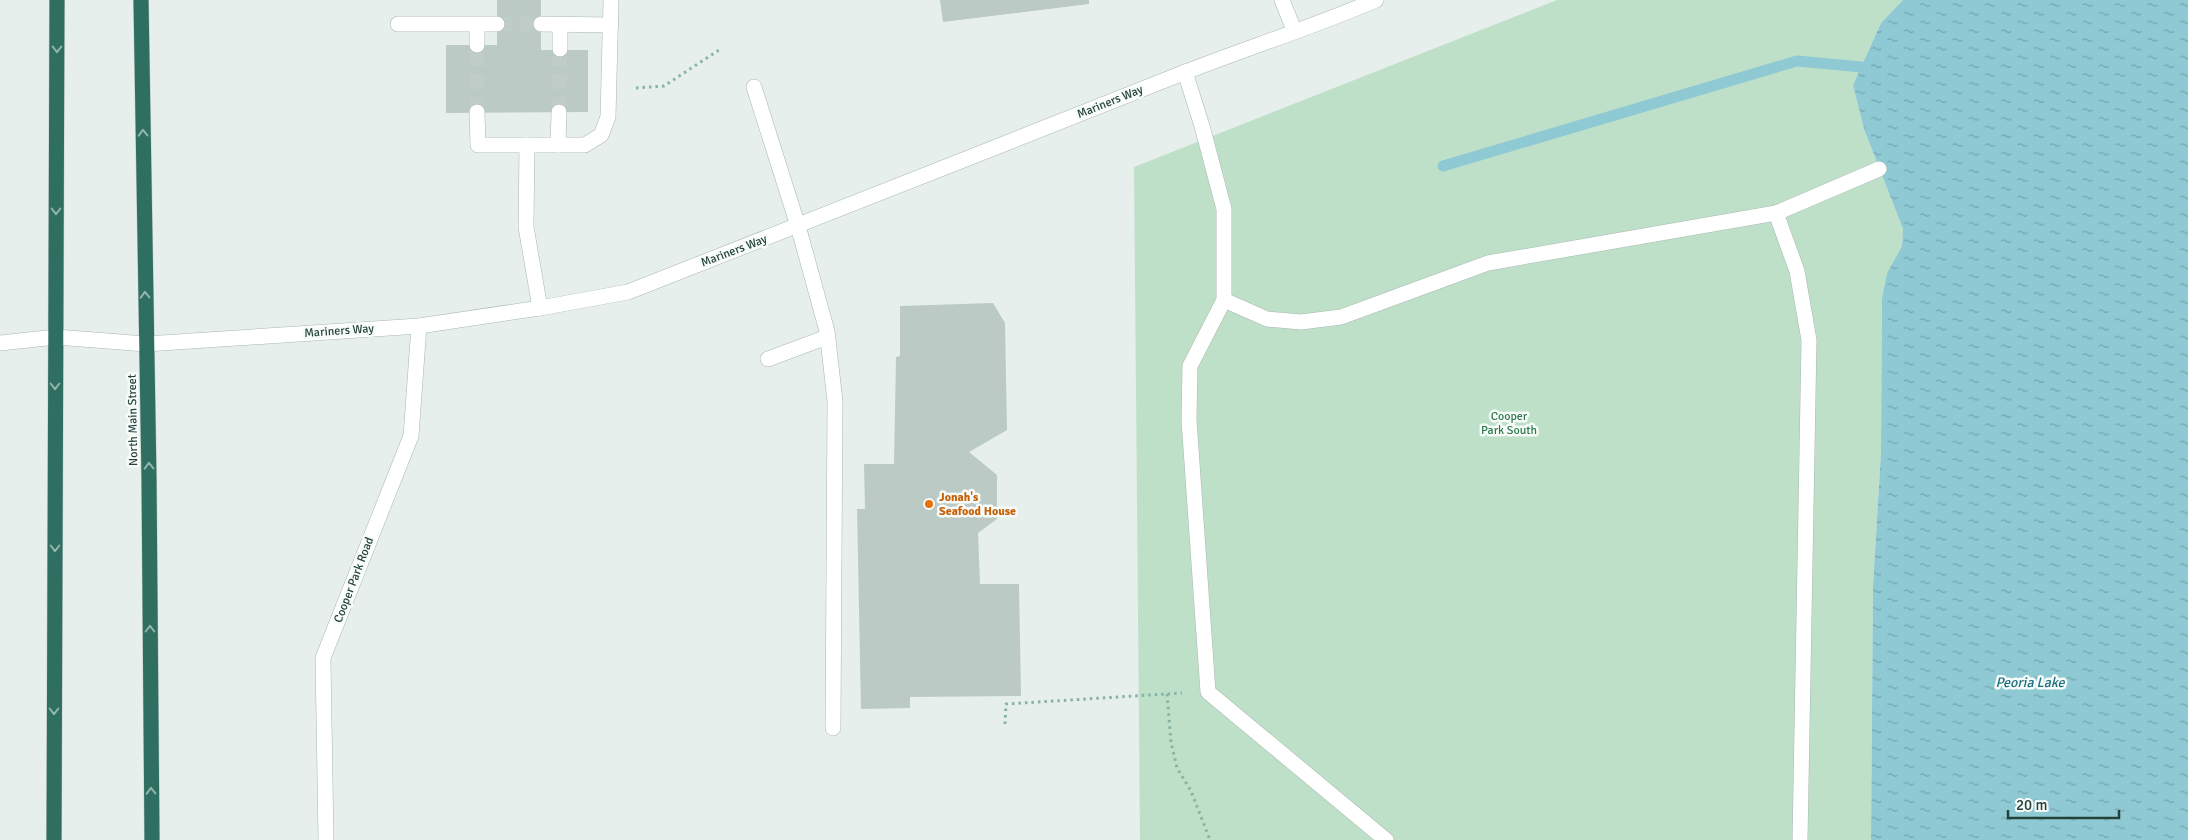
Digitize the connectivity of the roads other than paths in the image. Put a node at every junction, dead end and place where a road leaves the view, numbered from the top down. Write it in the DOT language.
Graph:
graph roads {
  1 [pos="57,0"];
  2 [pos="141,0"];
  3 [pos="611,0"];
  4 [pos="1282,0"];
  5 [pos="1376,0"];
  6 [pos="398,24"];
  7 [pos="477,24"];
  8 [pos="497,24"];
  9 [pos="541,24"];
  10 [pos="560,24"];
  11 [pos="611,25"];
  12 [pos="1294,30"];
  13 [pos="477,45"];
  14 [pos="560,49"];
  15 [pos="1185,72"];
  16 [pos="754,87"];
  17 [pos="477,112"];
  18 [pos="559,112"];
  19 [pos="527,145"];
  20 [pos="558,145"];
  21 [pos="1879,169"];
  22 [pos="1776,212"];
  23 [pos="798,226"];
  24 [pos="1224,300"];
  25 [pos="540,308"];
  26 [pos="419,326"];
  27 [pos="827,336"];
  28 [pos="56,337"];
  29 [pos="0,343"];
  30 [pos="146,344"];
  31 [pos="768,359"];
  32 [pos="834,728"];
  33 [pos="54,840"];
  34 [pos="152,840"];
  35 [pos="326,840"];
  36 [pos="1386,840"];
  37 [pos="1800,840"];
  1 -- 28 [label="highway, one-way"];
  30 -- 2 [label="highway, North Main Street, one-way"];
  3 -- 11 [label="street"];
  4 -- 12 [label="street"];
  5 -- 12 [label="street, Mariners Way"];
  6 -- 7 [label="street"];
  7 -- 8 [label="street"];
  7 -- 13 [label="street"];
  9 -- 10 [label="street"];
  10 -- 11 [label="street"];
  10 -- 14 [label="street"];
  11 -- 20 [label="street"];
  12 -- 15 [label="street, Mariners Way"];
  15 -- 23 [label="street, Mariners Way"];
  15 -- 24 [label="street"];
  16 -- 23 [label="street"];
  17 -- 19 [label="street"];
  18 -- 20 [label="street"];
  19 -- 20 [label="street"];
  19 -- 25 [label="street"];
  21 -- 22 [label="street"];
  22 -- 24 [label="street"];
  22 -- 37 [label="street"];
  23 -- 25 [label="street, Mariners Way"];
  23 -- 27 [label="street"];
  24 -- 36 [label="street"];
  25 -- 26 [label="street, Mariners Way"];
  26 -- 30 [label="street, Mariners Way"];
  26 -- 35 [label="street, Cooper Park Road"];
  27 -- 31 [label="street"];
  27 -- 32 [label="street"];
  28 -- 29 [label="street, Mariners Way"];
  28 -- 30 [label="street, Mariners Way"];
  28 -- 33 [label="highway, one-way"];
  34 -- 30 [label="highway, North Main Street, one-way"];
}
